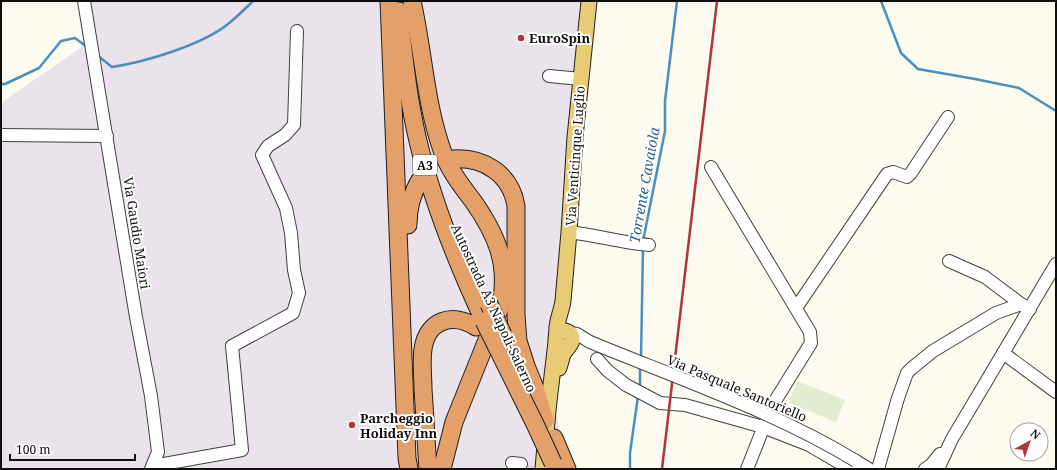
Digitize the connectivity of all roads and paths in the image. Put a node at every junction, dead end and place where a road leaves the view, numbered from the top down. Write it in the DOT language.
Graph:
graph roads {
  1 [pos="84,1"];
  2 [pos="388,1"];
  3 [pos="398,1"];
  4 [pos="411,1"];
  5 [pos="589,1"];
  6 [pos="297,31"];
  7 [pos="549,76"];
  8 [pos="581,79"];
  9 [pos="948,117"];
  10 [pos="1,135"];
  11 [pos="107,136"];
  12 [pos="453,159"];
  13 [pos="711,167"];
  14 [pos="420,180"];
  15 [pos="569,232"];
  16 [pos="649,245"];
  17 [pos="949,261"];
  18 [pos="1056,264"];
  19 [pos="1025,306"];
  20 [pos="796,308"];
  21 [pos="480,324"];
  22 [pos="565,338"];
  23 [pos="1004,353"];
  24 [pos="597,359"];
  25 [pos="1056,392"];
  26 [pos="545,420"];
  27 [pos="764,427"];
  28 [pos="952,439"];
  29 [pos="853,465"];
  30 [pos="152,468"];
  31 [pos="409,469"];
  32 [pos="416,469"];
  33 [pos="428,469"];
  34 [pos="442,469"];
  35 [pos="543,469"];
  36 [pos="549,469"];
  37 [pos="555,469"];
  38 [pos="567,469"];
  39 [pos="747,469"];
  40 [pos="869,469"];
  41 [pos="878,469"];
  42 [pos="925,469"];
  43 [pos="938,469"];
  1 -- 11 [label="street, Via Gaudio Maiori"];
  2 -- 31 [label="highway"];
  3 -- 21 [label="highway, Autostrada A3 Napoli-Salerno / A3"];
  4 -- 26 [label="highway, Autostrada A3 Napoli-Salerno / A3, bridge"];
  4 -- 34 [label="highway"];
  5 -- 8 [label="main road, Via Venticinque Luglio"];
  6 -- 30 [label="street"];
  7 -- 8 [label="street"];
  8 -- 15 [label="main road, Via Venticinque Luglio"];
  9 -- 20 [label="street"];
  10 -- 11 [label="street"];
  11 -- 30 [label="street, Via Gaudio Maiori"];
  12 -- 26 [label="highway, A3"];
  13 -- 20 [label="street"];
  14 -- 32 [label="highway, A3"];
  15 -- 16 [label="street"];
  15 -- 22 [label="main road, Via Venticinque Luglio"];
  17 -- 19 [label="street"];
  18 -- 19 [label="street"];
  19 -- 23 [label="street"];
  19 -- 41 [label="street"];
  20 -- 27 [label="street"];
  21 -- 33 [label="highway"];
  21 -- 37 [label="highway, Autostrada A3 Napoli-Salerno, bridge"];
  22 -- 29 [label="street, Via Pasquale Santoriello, bridge"];
  22 -- 35 [label="main road, Via Venticinque Luglio"];
  22 -- 36 [label="main road"];
  23 -- 25 [label="street"];
  23 -- 28 [label="street"];
  24 -- 27 [label="street"];
  26 -- 38 [label="highway, Autostrada A3 Napoli-Salerno / A3"];
  27 -- 29 [label="street"];
  27 -- 39 [label="street"];
  28 -- 42 [label="street"];
  28 -- 43 [label="street"];
  29 -- 40 [label="street, Via Pasquale Santoriello"];
}
